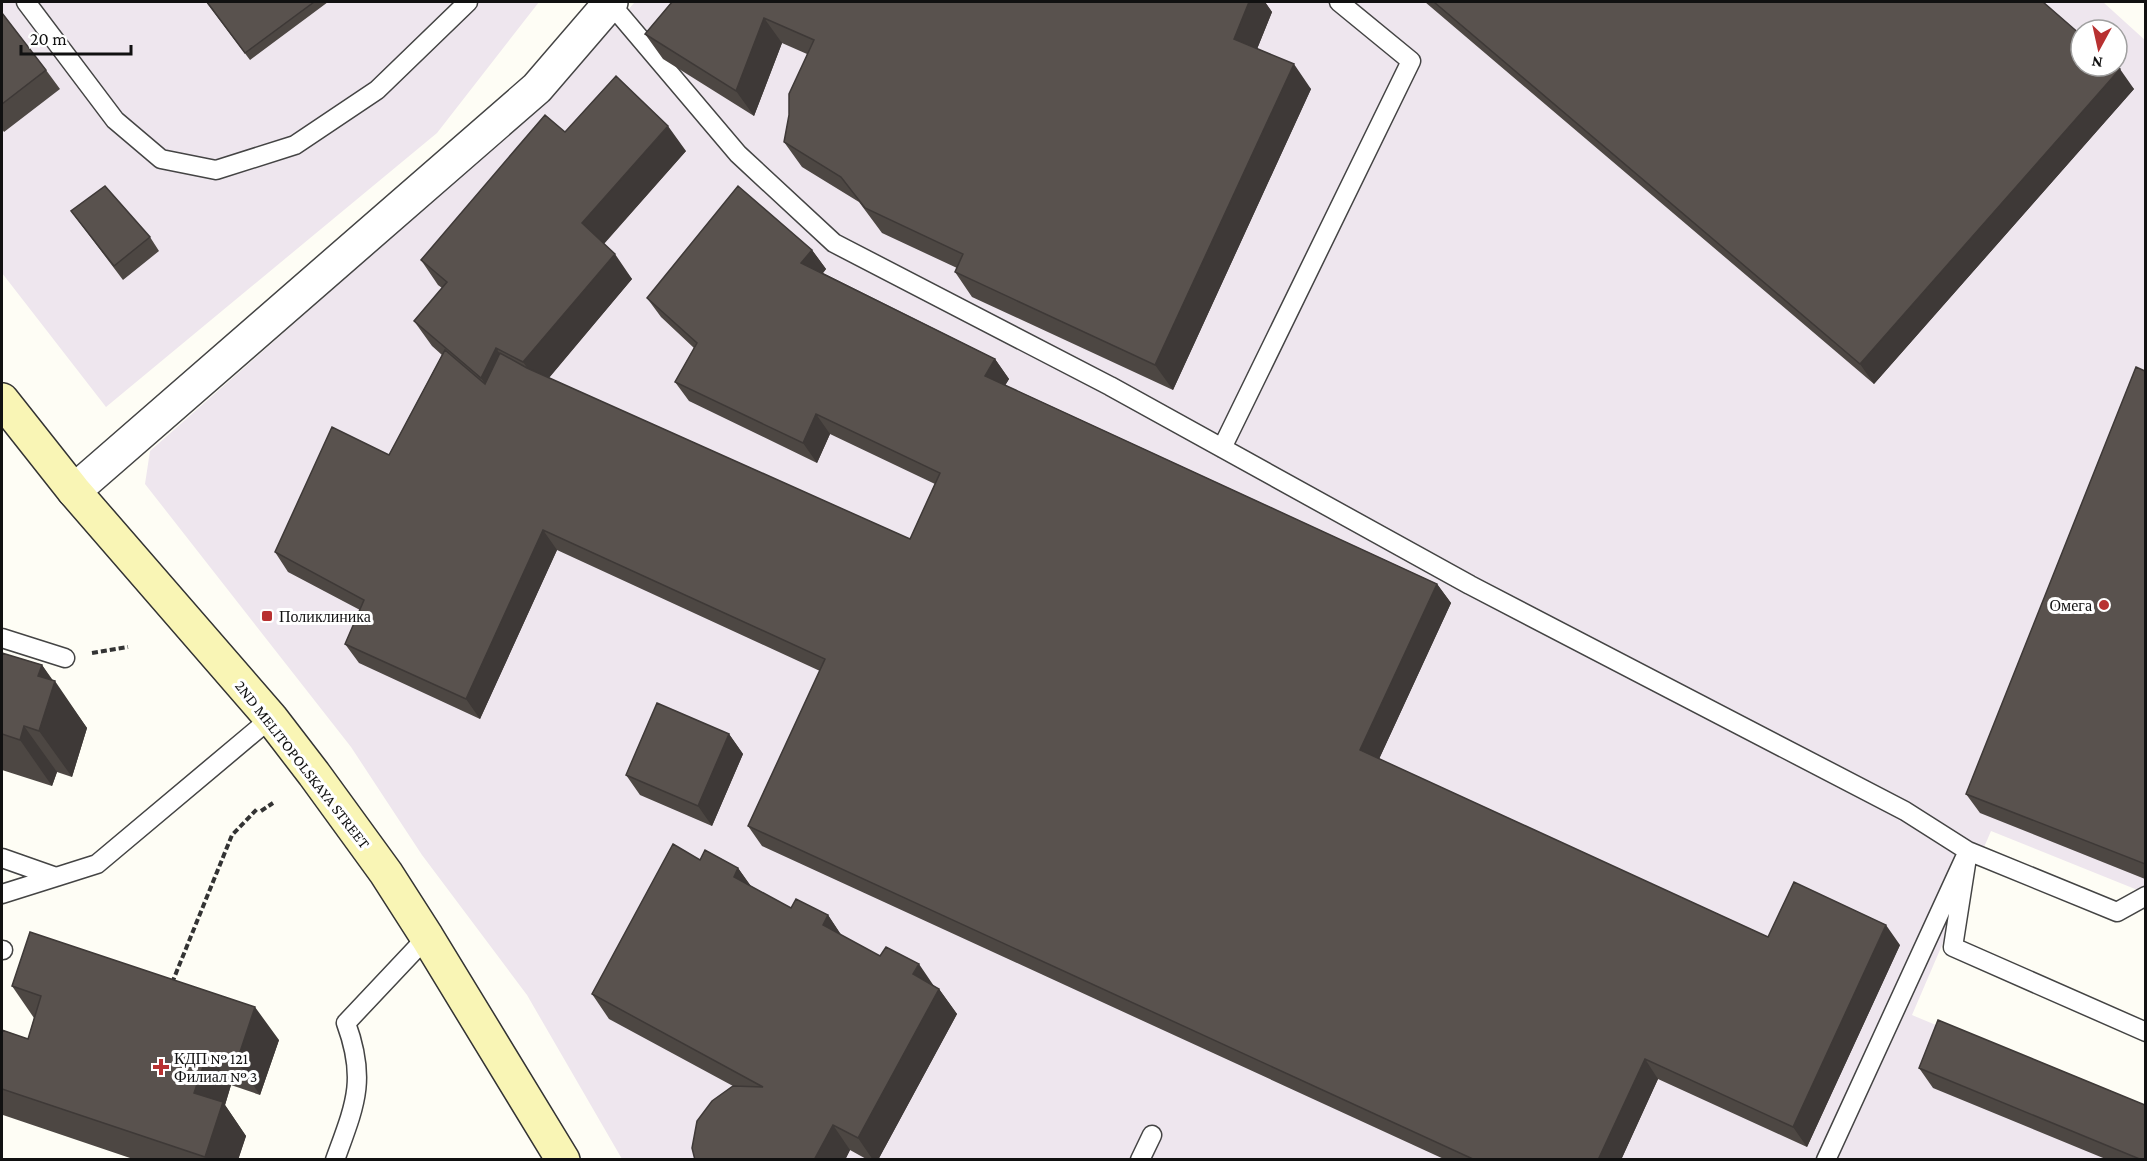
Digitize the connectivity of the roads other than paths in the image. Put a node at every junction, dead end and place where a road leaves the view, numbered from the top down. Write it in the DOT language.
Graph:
graph roads {
  1 [pos="26,2"];
  2 [pos="468,2"];
  3 [pos="611,2"];
  4 [pos="1339,2"];
  5 [pos="2,400"];
  6 [pos="1222,448"];
  7 [pos="74,491"];
  8 [pos="2,638"];
  9 [pos="65,658"];
  10 [pos="271,718"];
  11 [pos="1968,851"];
  12 [pos="2,858"];
  13 [pos="56,877"];
  14 [pos="2,894"];
  15 [pos="2145,896"];
  16 [pos="427,937"];
  17 [pos="2145,1032"];
  18 [pos="1152,1135"];
  19 [pos="335,1160"];
  20 [pos="563,1160"];
  21 [pos="1140,1160"];
  22 [pos="1826,1160"];
  1 -- 2 [label="lane"];
  3 -- 6 [label="lane"];
  3 -- 7 [label="street"];
  4 -- 6 [label="lane"];
  5 -- 7 [label="street, 2ND MELITOPOLSKAYA STREET"];
  6 -- 11 [label="lane"];
  7 -- 10 [label="street, 2ND MELITOPOLSKAYA STREET"];
  8 -- 9 [label="lane"];
  10 -- 13 [label="lane"];
  10 -- 16 [label="street, 2ND MELITOPOLSKAYA STREET"];
  11 -- 15 [label="lane"];
  11 -- 17 [label="lane"];
  11 -- 22 [label="lane"];
  12 -- 13 [label="lane"];
  13 -- 14 [label="lane"];
  16 -- 19 [label="lane"];
  16 -- 20 [label="street, 2ND MELITOPOLSKAYA STREET"];
  18 -- 21 [label="lane"];
}
